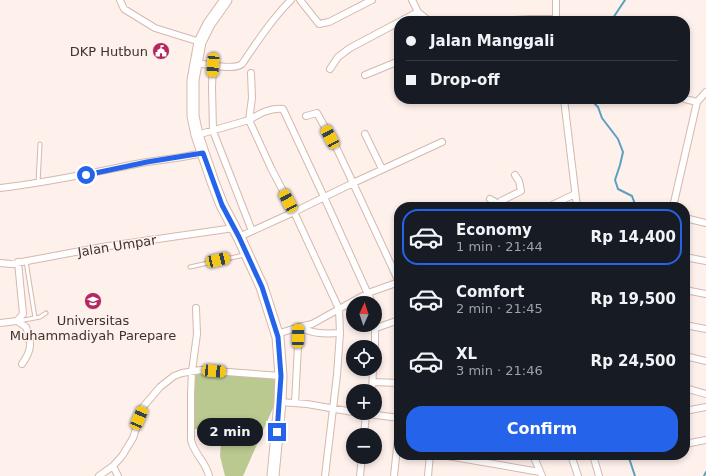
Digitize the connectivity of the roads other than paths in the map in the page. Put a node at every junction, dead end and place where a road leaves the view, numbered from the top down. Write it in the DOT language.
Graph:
graph roads {
  1 [pos="120,0"];
  2 [pos="226,0"];
  3 [pos="291,0"];
  4 [pos="300,0"];
  5 [pos="372,0"];
  6 [pos="412,0"];
  7 [pos="556,0"];
  8 [pos="418,12"];
  9 [pos="411,16"];
  10 [pos="419,16"];
  11 [pos="423,16"];
  12 [pos="556,16"];
  13 [pos="394,25"];
  14 [pos="200,42"];
  15 [pos="196,63"];
  16 [pos="394,63"];
  17 [pos="213,65"];
  18 [pos="330,69"];
  19 [pos="252,73"];
  20 [pos="365,75"];
  21 [pos="706,92"];
  22 [pos="690,100"];
  23 [pos="697,102"];
  24 [pos="565,104"];
  25 [pos="306,116"];
  26 [pos="249,120"];
  27 [pos="213,131"];
  28 [pos="365,134"];
  29 [pos="198,135"];
  30 [pos="442,142"];
  31 [pos="40,144"];
  32 [pos="203,153"];
  33 [pos="382,169"];
  34 [pos="515,175"];
  35 [pos="353,183"];
  36 [pos="38,184"];
  37 [pos="0,188"];
  38 [pos="575,194"];
  39 [pos="324,197"];
  40 [pos="490,199"];
  41 [pos="495,202"];
  42 [pos="502,202"];
  43 [pos="558,202"];
  44 [pos="576,202"];
  45 [pos="674,202"];
  46 [pos="294,212"];
  47 [pos="690,219"];
  48 [pos="706,223"];
  49 [pos="252,231"];
  50 [pos="237,233"];
  51 [pos="247,254"];
  52 [pos="690,258"];
  53 [pos="26,261"];
  54 [pos="706,261"];
  55 [pos="18,262"];
  56 [pos="0,263"];
  57 [pos="190,267"];
  58 [pos="394,271"];
  59 [pos="394,284"];
  60 [pos="690,291"];
  61 [pos="368,293"];
  62 [pos="706,294"];
  63 [pos="369,296"];
  64 [pos="196,308"];
  65 [pos="339,309"];
  66 [pos="46,313"];
  67 [pos="35,318"];
  68 [pos="17,321"];
  69 [pos="394,322"];
  70 [pos="0,323"];
  71 [pos="299,326"];
  72 [pos="382,326"];
  73 [pos="690,326"];
  74 [pos="706,329"];
  75 [pos="340,333"];
  76 [pos="277,334"];
  77 [pos="690,357"];
  78 [pos="706,361"];
  79 [pos="22,364"];
  80 [pos="192,371"];
  81 [pos="281,376"];
  82 [pos="373,376"];
  83 [pos="373,382"];
  84 [pos="394,383"];
  85 [pos="690,389"];
  86 [pos="706,394"];
  87 [pos="280,402"];
  88 [pos="295,403"];
  89 [pos="706,407"];
  90 [pos="334,408"];
  91 [pos="690,410"];
  92 [pos="346,411"];
  93 [pos="382,416"];
  94 [pos="394,417"];
  95 [pos="706,440"];
  96 [pos="690,443"];
  97 [pos="396,460"];
  98 [pos="430,460"];
  99 [pos="468,460"];
  100 [pos="535,460"];
  101 [pos="573,460"];
  102 [pos="594,460"];
  103 [pos="361,464"];
  104 [pos="113,466"];
  105 [pos="541,474"];
  106 [pos="99,476"];
  107 [pos="118,476"];
  108 [pos="209,476"];
  109 [pos="273,476"];
  110 [pos="325,476"];
  111 [pos="360,476"];
  112 [pos="394,476"];
  113 [pos="428,476"];
  114 [pos="578,476"];
  115 [pos="599,476"];
  1 -- 14 [label="street"];
  2 -- 14 [label="highway"];
  3 -- 17 [label="street"];
  4 -- 5 [label="street"];
  6 -- 8 [label="street"];
  7 -- 12 [label="street"];
  8 -- 9 [label="street"];
  8 -- 10 [label="street"];
  8 -- 11 [label="street"];
  13 -- 18 [label="street"];
  14 -- 15 [label="highway"];
  15 -- 17 [label="street"];
  15 -- 29 [label="highway"];
  16 -- 20 [label="street"];
  17 -- 27 [label="street"];
  19 -- 26 [label="street"];
  21 -- 23 [label="street"];
  22 -- 23 [label="street"];
  23 -- 45 [label="street"];
  24 -- 38 [label="street"];
  25 -- 35 [label="street"];
  26 -- 27 [label="street"];
  26 -- 39 [label="street"];
  26 -- 46 [label="street"];
  27 -- 29 [label="street"];
  27 -- 49 [label="street"];
  28 -- 33 [label="street"];
  29 -- 32 [label="highway"];
  30 -- 33 [label="street, Jalan Umpar"];
  31 -- 36 [label="lane"];
  32 -- 36 [label="street"];
  32 -- 50 [label="highway"];
  33 -- 35 [label="street, Jalan Umpar"];
  34 -- 42 [label="street"];
  35 -- 39 [label="street, Jalan Umpar"];
  35 -- 58 [label="street"];
  36 -- 37 [label="street"];
  38 -- 43 [label="street"];
  38 -- 44 [label="street"];
  39 -- 46 [label="street, Jalan Umpar"];
  39 -- 61 [label="street"];
  40 -- 41 [label="street"];
  46 -- 49 [label="street, Jalan Umpar"];
  46 -- 65 [label="street"];
  47 -- 48 [label="street"];
  49 -- 50 [label="street, Jalan Umpar"];
  50 -- 51 [label="highway"];
  50 -- 53 [label="street, Jalan Umpar"];
  51 -- 57 [label="lane"];
  51 -- 76 [label="highway"];
  52 -- 54 [label="street"];
  53 -- 55 [label="street, Jalan Umpar"];
  53 -- 67 [label="lane"];
  55 -- 56 [label="street, Jalan Umpar"];
  55 -- 68 [label="street"];
  59 -- 61 [label="street"];
  60 -- 62 [label="street"];
  61 -- 63 [label="street"];
  61 -- 65 [label="street"];
  64 -- 80 [label="street"];
  65 -- 71 [label="street"];
  65 -- 75 [label="street"];
  66 -- 67 [label="lane"];
  67 -- 68 [label="lane"];
  68 -- 70 [label="street"];
  68 -- 79 [label="street"];
  69 -- 72 [label="street"];
  71 -- 75 [label="street"];
  71 -- 76 [label="street"];
  71 -- 88 [label="street"];
  73 -- 74 [label="street"];
  75 -- 90 [label="street"];
  76 -- 81 [label="highway"];
  77 -- 78 [label="street"];
  80 -- 81 [label="street"];
  80 -- 104 [label="street"];
  80 -- 108 [label="street"];
  81 -- 87 [label="highway"];
  82 -- 83 [label="street"];
  83 -- 84 [label="street"];
  85 -- 86 [label="street"];
  87 -- 88 [label="street"];
  87 -- 109 [label="highway"];
  88 -- 90 [label="street"];
  89 -- 91 [label="street"];
  90 -- 92 [label="street"];
  90 -- 110 [label="street"];
  93 -- 94 [label="street"];
  95 -- 96 [label="street"];
  97 -- 112 [label="street"];
  98 -- 113 [label="street"];
  99 -- 105 [label="street"];
  100 -- 105 [label="street"];
  101 -- 114 [label="street"];
  102 -- 115 [label="street"];
  103 -- 111 [label="street"];
  104 -- 106 [label="street"];
  104 -- 107 [label="street"];
}
